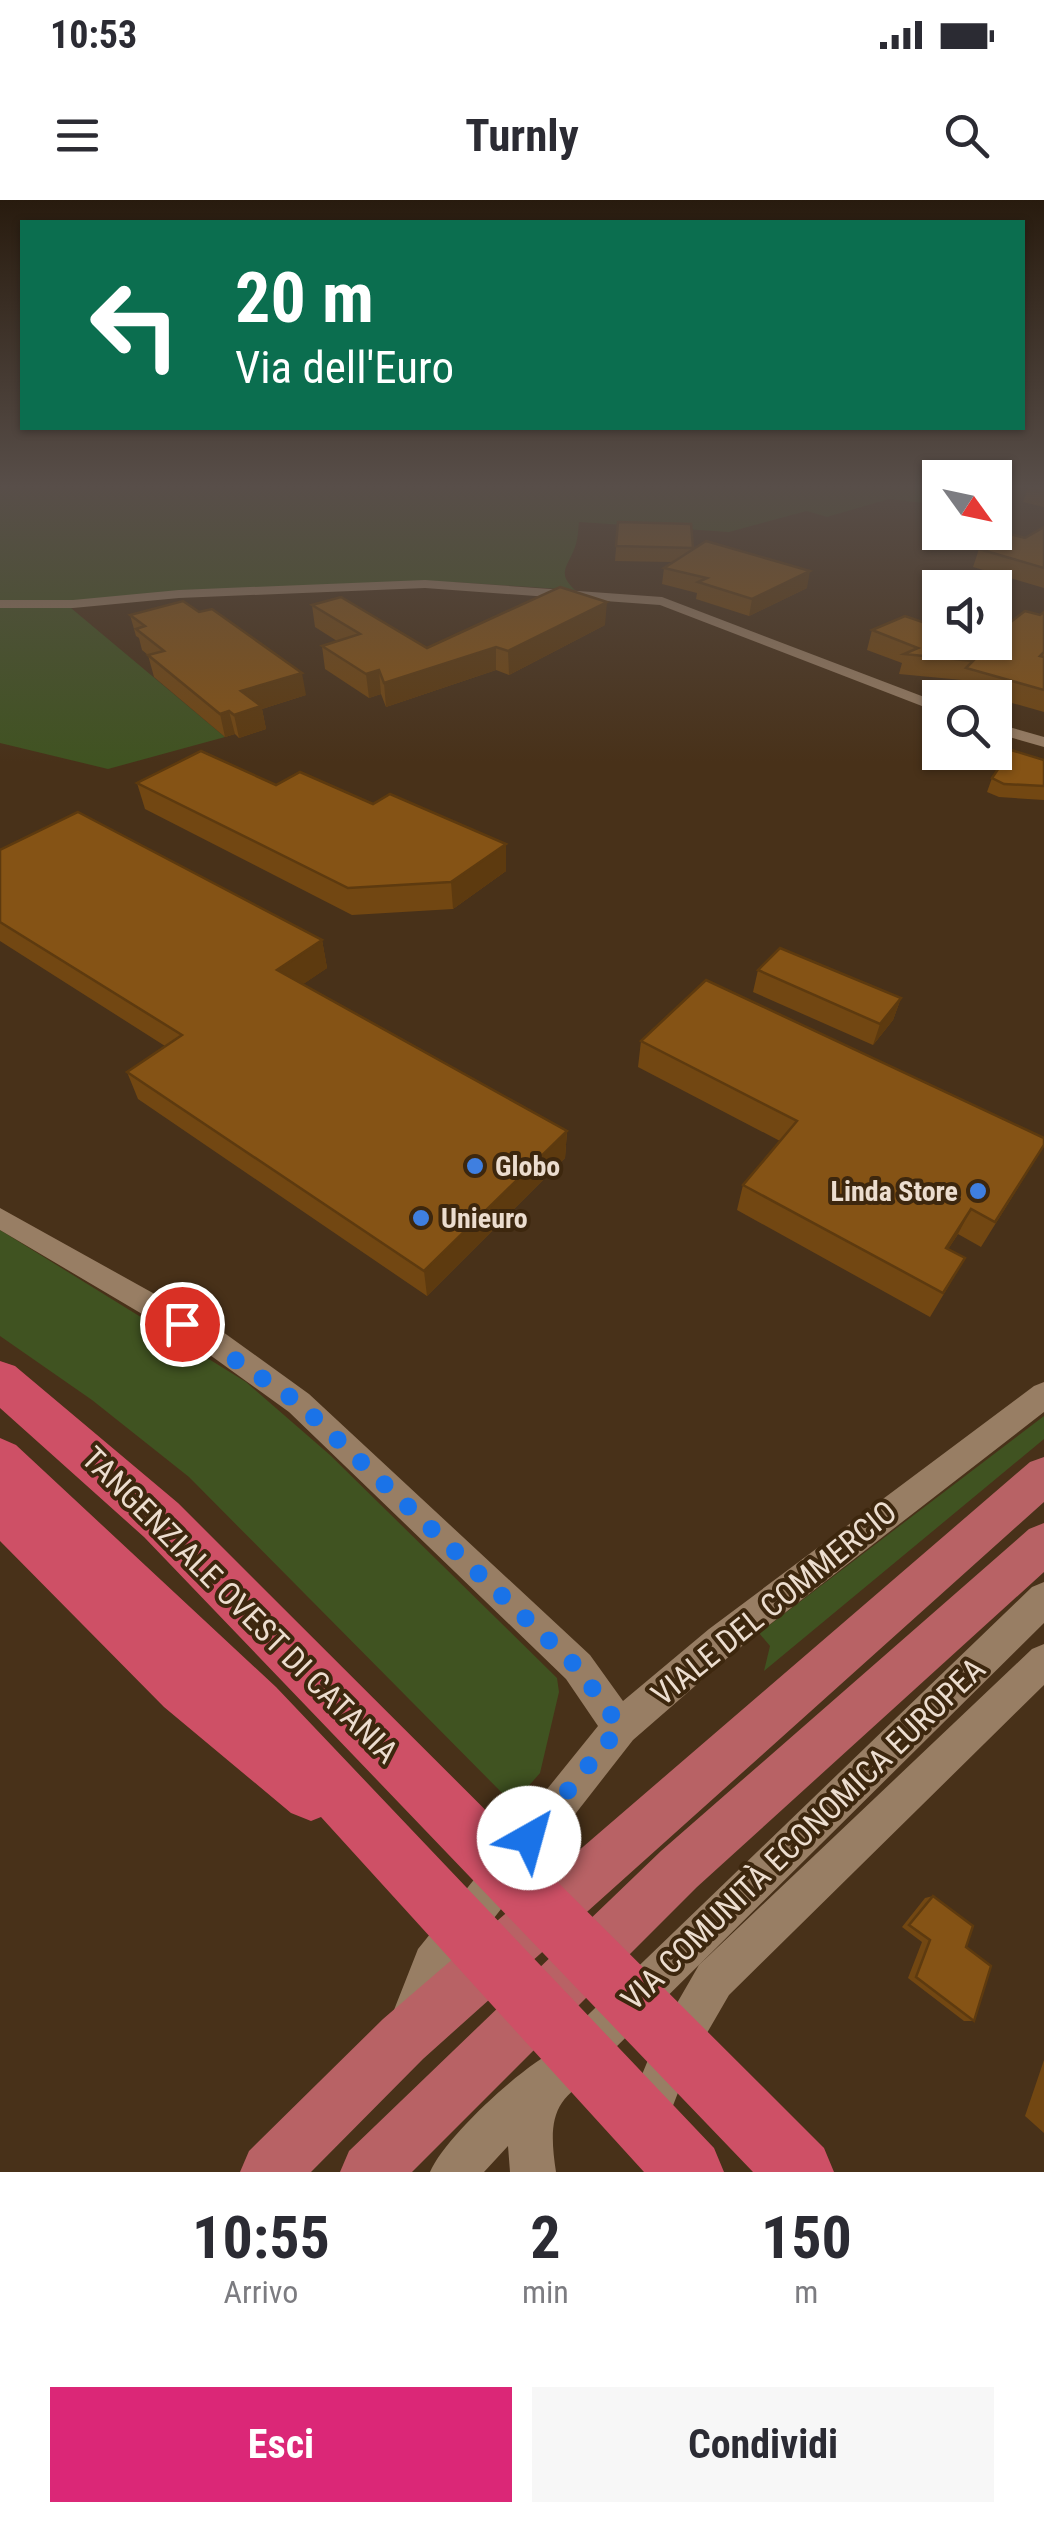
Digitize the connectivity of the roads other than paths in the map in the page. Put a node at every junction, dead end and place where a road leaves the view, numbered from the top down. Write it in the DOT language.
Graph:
graph roads {
  1 [pos="0,604"];
  2 [pos="922,701"];
  3 [pos="1012,733"];
  4 [pos="1044,742"];
  5 [pos="0,1218"];
  6 [pos="0,1380"];
  7 [pos="1044,1396"];
  8 [pos="0,1460"];
  9 [pos="1044,1476"];
  10 [pos="0,1508"];
  11 [pos="1044,1544"];
  12 [pos="1044,1599"];
  13 [pos="1044,1661"];
  14 [pos="620,1727"];
  15 [pos="436,1897"];
  16 [pos="403,2039"];
  17 [pos="556,2074"];
  18 [pos="660,2152"];
  19 [pos="270,2172"];
  20 [pos="370,2172"];
  21 [pos="453,2172"];
  22 [pos="533,2172"];
  23 [pos="800,2172"];
  1 -- 2 [label="street"];
  3 -- 4 [label="street"];
  5 -- 14 [label="street"];
  6 -- 23 [label="highway, TANGENZIALE OVEST DI CATANIA"];
  7 -- 14 [label="street, VIALE DEL COMMERCIO"];
  8 -- 15 [label="highway, TANGENZIALE OVEST DI CATANIA"];
  9 -- 16 [label="main road"];
  10 -- 15 [label="highway"];
  11 -- 20 [label="main road"];
  12 -- 17 [label="street, VIA COMUNITÀ ECONOMICA EUROPEA"];
  13 -- 18 [label="street"];
  14 -- 16 [label="street, VIALE DEL COMMERCIO"];
  15 -- 18 [label="highway"];
  16 -- 19 [label="main road"];
  17 -- 18 [label="street"];
  17 -- 21 [label="street, VIA COMUNITÀ ECONOMICA EUROPEA"];
  17 -- 22 [label="street"];
}
